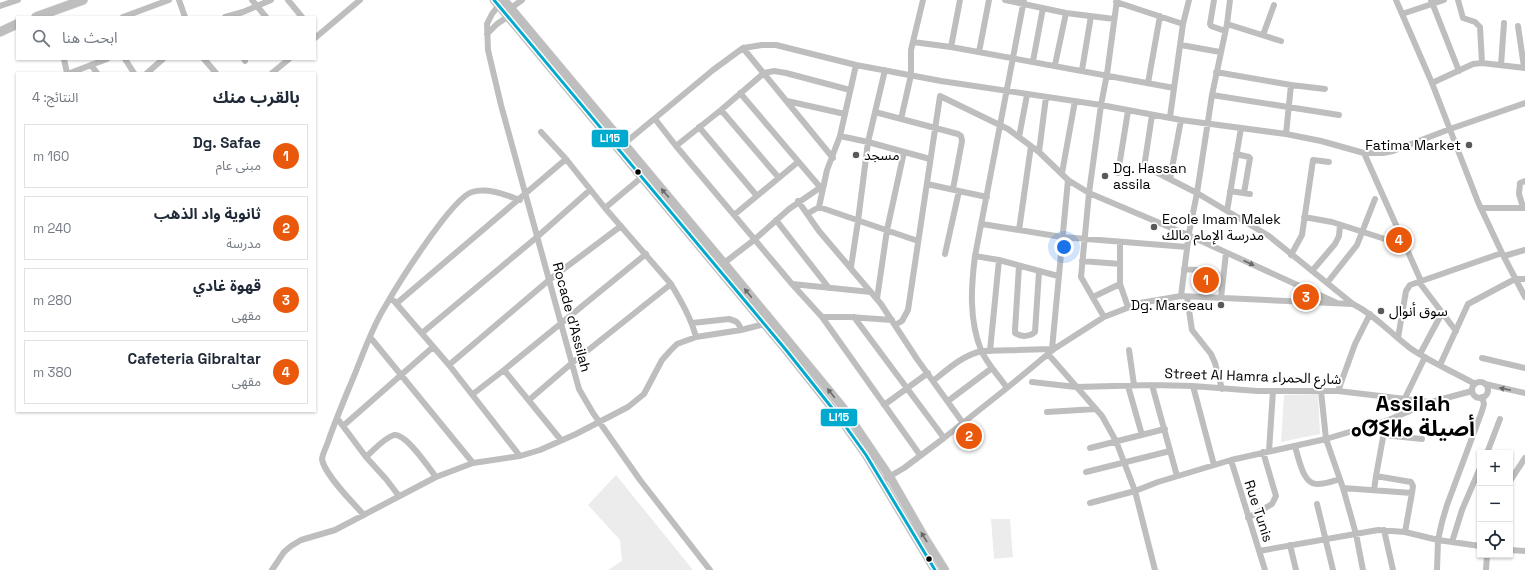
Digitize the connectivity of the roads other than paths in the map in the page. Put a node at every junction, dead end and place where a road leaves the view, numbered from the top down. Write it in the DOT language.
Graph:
graph roads {
  1 [pos="18,0"];
  2 [pos="83,0"];
  3 [pos="169,0"];
  4 [pos="179,0"];
  5 [pos="252,0"];
  6 [pos="271,0"];
  7 [pos="288,0"];
  8 [pos="360,0"];
  9 [pos="522,0"];
  10 [pos="923,0"];
  11 [pos="960,0"];
  12 [pos="989,0"];
  13 [pos="1005,0"];
  14 [pos="1189,0"];
  15 [pos="1214,0"];
  16 [pos="1230,0"];
  17 [pos="1396,0"];
  18 [pos="1444,0"];
  19 [pos="1458,0"];
  20 [pos="500,1"];
  21 [pos="1117,1"];
  22 [pos="1023,2"];
  23 [pos="1432,2"];
  24 [pos="1274,5"];
  25 [pos="0,6"];
  26 [pos="257,6"];
  27 [pos="1043,8"];
  28 [pos="511,12"];
  29 [pos="1066,13"];
  30 [pos="1402,14"];
  31 [pos="39,16"];
  32 [pos="126,16"];
  33 [pos="185,16"];
  34 [pos="228,16"];
  35 [pos="265,16"];
  36 [pos="301,16"];
  37 [pos="1092,16"];
  38 [pos="1160,16"];
  39 [pos="1114,19"];
  40 [pos="1504,23"];
  41 [pos="16,24"];
  42 [pos="1184,24"];
  43 [pos="1227,24"];
  44 [pos="1518,26"];
  45 [pos="1225,31"];
  46 [pos="0,32"];
  47 [pos="487,34"];
  48 [pos="1263,35"];
  49 [pos="316,37"];
  50 [pos="1282,41"];
  51 [pos="913,42"];
  52 [pos="1181,45"];
  53 [pos="951,47"];
  54 [pos="743,48"];
  55 [pos="979,52"];
  56 [pos="1220,52"];
  57 [pos="1013,57"];
  58 [pos="64,60"];
  59 [pos="104,60"];
  60 [pos="126,60"];
  61 [pos="162,60"];
  62 [pos="205,60"];
  63 [pos="288,60"];
  64 [pos="1033,61"];
  65 [pos="1482,63"];
  66 [pos="91,65"];
  67 [pos="856,65"];
  68 [pos="1055,65"];
  69 [pos="1502,65"];
  70 [pos="1524,67"];
  71 [pos="885,70"];
  72 [pos="1082,70"];
  73 [pos="1459,71"];
  74 [pos="68,72"];
  75 [pos="71,72"];
  76 [pos="96,72"];
  77 [pos="133,72"];
  78 [pos="148,72"];
  79 [pos="215,72"];
  80 [pos="273,72"];
  81 [pos="764,72"];
  82 [pos="1216,72"];
  83 [pos="1107,74"];
  84 [pos="911,75"];
  85 [pos="1148,83"];
  86 [pos="1432,83"];
  87 [pos="1291,85"];
  88 [pos="1174,88"];
  89 [pos="1325,89"];
  90 [pos="850,90"];
  91 [pos="1007,90"];
  92 [pos="740,93"];
  93 [pos="1027,95"];
  94 [pos="1212,95"];
  95 [pos="1046,97"];
  96 [pos="787,101"];
  97 [pos="1075,102"];
  98 [pos="1525,103"];
  99 [pos="1101,105"];
  100 [pos="1289,107"];
  101 [pos="721,110"];
  102 [pos="1128,111"];
  103 [pos="875,112"];
  104 [pos="845,114"];
  105 [pos="1152,115"];
  106 [pos="1339,115"];
  107 [pos="1170,117"];
  108 [pos="655,119"];
  109 [pos="901,119"];
  110 [pos="1181,120"];
  111 [pos="1209,124"];
  112 [pos="999,125"];
  113 [pos="699,127"];
  114 [pos="935,127"];
  115 [pos="1240,128"];
  116 [pos="1450,129"];
  117 [pos="541,132"];
  118 [pos="1286,134"];
  119 [pos="840,136"];
  120 [pos="1019,137"];
  121 [pos="868,142"];
  122 [pos="624,143"];
  123 [pos="676,146"];
  124 [pos="1031,146"];
  125 [pos="904,152"];
  126 [pos="1039,152"];
  127 [pos="1364,153"];
  128 [pos="1236,154"];
  129 [pos="833,158"];
  130 [pos="566,159"];
  131 [pos="930,159"];
  132 [pos="798,162"];
  133 [pos="1329,162"];
  134 [pos="1118,173"];
  135 [pos="1062,174"];
  136 [pos="642,177"];
  137 [pos="779,178"];
  138 [pos="1170,179"];
  139 [pos="1068,180"];
  140 [pos="1525,181"];
  141 [pos="927,184"];
  142 [pos="822,186"];
  143 [pos="590,190"];
  144 [pos="956,190"];
  145 [pos="1230,191"];
  146 [pos="1090,193"];
  147 [pos="1197,193"];
  148 [pos="526,195"];
  149 [pos="757,196"];
  150 [pos="987,197"];
  151 [pos="1375,199"];
  152 [pos="520,200"];
  153 [pos="798,201"];
  154 [pos="819,207"];
  155 [pos="1524,207"];
  156 [pos="605,208"];
  157 [pos="1481,208"];
  158 [pos="1227,211"];
  159 [pos="734,214"];
  160 [pos="807,214"];
  161 [pos="1304,217"];
  162 [pos="776,220"];
  163 [pos="858,221"];
  164 [pos="982,224"];
  165 [pos="1340,225"];
  166 [pos="621,226"];
  167 [pos="887,230"];
  168 [pos="1019,230"];
  169 [pos="1362,231"];
  170 [pos="1400,235"];
  171 [pos="1188,236"];
  172 [pos="537,237"];
  173 [pos="1062,237"];
  174 [pos="754,240"];
  175 [pos="1084,240"];
  176 [pos="918,241"];
  177 [pos="1120,242"];
  178 [pos="1187,248"];
  179 [pos="1525,250"];
  180 [pos="1226,253"];
  181 [pos="646,254"];
  182 [pos="945,254"];
  183 [pos="1291,255"];
  184 [pos="1503,255"];
  185 [pos="975,256"];
  186 [pos="999,260"];
  187 [pos="1082,261"];
  188 [pos="724,263"];
  189 [pos="1120,264"];
  190 [pos="1019,266"];
  191 [pos="851,267"];
  192 [pos="1184,269"];
  193 [pos="1312,271"];
  194 [pos="1040,272"];
  195 [pos="1217,274"];
  196 [pos="1058,276"];
  197 [pos="1515,279"];
  198 [pos="1525,279"];
  199 [pos="549,280"];
  200 [pos="1420,282"];
  201 [pos="1327,283"];
  202 [pos="670,284"];
  203 [pos="792,284"];
  204 [pos="1120,284"];
  205 [pos="829,288"];
  206 [pos="871,292"];
  207 [pos="1093,297"];
  208 [pos="1184,297"];
  209 [pos="1525,297"];
  210 [pos="390,298"];
  211 [pos="1221,298"];
  212 [pos="876,299"];
  213 [pos="397,303"];
  214 [pos="1337,303"];
  215 [pos="1353,304"];
  216 [pos="1128,307"];
  217 [pos="1370,314"];
  218 [pos="1442,314"];
  219 [pos="822,317"];
  220 [pos="854,317"];
  221 [pos="1104,317"];
  222 [pos="773,322"];
  223 [pos="561,323"];
  224 [pos="692,323"];
  225 [pos="893,323"];
  226 [pos="765,324"];
  227 [pos="741,330"];
  228 [pos="1456,331"];
  229 [pos="422,333"];
  230 [pos="370,337"];
  231 [pos="696,337"];
  232 [pos="1398,338"];
  233 [pos="433,347"];
  234 [pos="1128,350"];
  235 [pos="982,351"];
  236 [pos="990,351"];
  237 [pos="1051,351"];
  238 [pos="1423,356"];
  239 [pos="1482,358"];
  240 [pos="572,363"];
  241 [pos="449,365"];
  242 [pos="1440,365"];
  243 [pos="992,368"];
  244 [pos="1525,368"];
  245 [pos="504,370"];
  246 [pos="928,373"];
  247 [pos="401,374"];
  248 [pos="933,381"];
  249 [pos="1032,382"];
  250 [pos="1475,384"];
  251 [pos="1485,384"];
  252 [pos="1131,385"];
  253 [pos="1152,385"];
  254 [pos="1193,386"];
  255 [pos="1076,387"];
  256 [pos="1007,388"];
  257 [pos="908,389"];
  258 [pos="1222,389"];
  259 [pos="1273,391"];
  260 [pos="1322,391"];
  261 [pos="1338,391"];
  262 [pos="1472,391"];
  263 [pos="1525,393"];
  264 [pos="473,394"];
  265 [pos="1405,398"];
  266 [pos="1482,398"];
  267 [pos="528,400"];
  268 [pos="948,401"];
  269 [pos="1431,402"];
  270 [pos="884,405"];
  271 [pos="1096,409"];
  272 [pos="1047,412"];
  273 [pos="337,418"];
  274 [pos="1500,419"];
  275 [pos="1386,421"];
  276 [pos="599,422"];
  277 [pos="963,422"];
  278 [pos="343,426"];
  279 [pos="1164,429"];
  280 [pos="1142,434"];
  281 [pos="1384,435"];
  282 [pos="944,438"];
  283 [pos="1326,439"];
  284 [pos="1422,439"];
  285 [pos="561,440"];
  286 [pos="1116,441"];
  287 [pos="1295,447"];
  288 [pos="1090,448"];
  289 [pos="1488,450"];
  290 [pos="1170,451"];
  291 [pos="1266,452"];
  292 [pos="920,455"];
  293 [pos="520,456"];
  294 [pos="366,457"];
  295 [pos="1525,458"];
  296 [pos="1231,460"];
  297 [pos="1125,463"];
  298 [pos="473,464"];
  299 [pos="1214,465"];
  300 [pos="1086,472"];
  301 [pos="1477,475"];
  302 [pos="436,476"];
  303 [pos="1177,476"];
  304 [pos="1376,476"];
  305 [pos="1513,476"];
  306 [pos="890,477"];
  307 [pos="1340,479"];
  308 [pos="882,481"];
  309 [pos="1343,488"];
  310 [pos="1374,490"];
  311 [pos="1135,491"];
  312 [pos="1412,493"];
  313 [pos="399,496"];
  314 [pos="1090,503"];
  315 [pos="1317,504"];
  316 [pos="364,515"];
  317 [pos="1248,518"];
  318 [pos="1384,530"];
  319 [pos="1405,532"];
  320 [pos="1356,534"];
  321 [pos="1326,539"];
  322 [pos="1438,540"];
  323 [pos="1452,542"];
  324 [pos="1290,545"];
  325 [pos="1477,546"];
  326 [pos="1513,550"];
  327 [pos="1260,551"];
  328 [pos="1525,551"];
  329 [pos="1486,558"];
  330 [pos="272,570"];
  331 [pos="710,570"];
  332 [pos="935,570"];
  333 [pos="943,570"];
  334 [pos="1155,570"];
  335 [pos="1265,570"];
  336 [pos="1296,570"];
  337 [pos="1332,570"];
  338 [pos="1363,570"];
  339 [pos="1393,570"];
  340 [pos="1437,570"];
  341 [pos="1486,570"];
  1 -- 25 [label="street"];
  2 -- 31 [label="highway"];
  3 -- 32 [label="street"];
  4 -- 33 [label="street"];
  5 -- 26 [label="street"];
  6 -- 26 [label="street"];
  7 -- 36 [label="street"];
  8 -- 49 [label="street"];
  9 -- 28 [label="street"];
  10 -- 51 [label="street"];
  11 -- 53 [label="street"];
  12 -- 55 [label="street"];
  13 -- 22 [label="street"];
  14 -- 42 [label="street"];
  15 -- 45 [label="street"];
  16 -- 43 [label="street"];
  17 -- 30 [label="street"];
  18 -- 23 [label="street"];
  19 -- 65 [label="street"];
  20 -- 28 [label="main road"];
  20 -- 47 [label="street, Rocade d'Assilah"];
  21 -- 38 [label="street"];
  21 -- 39 [label="street"];
  22 -- 27 [label="street"];
  22 -- 57 [label="street"];
  23 -- 30 [label="street"];
  23 -- 73 [label="street"];
  24 -- 48 [label="street"];
  26 -- 34 [label="street"];
  26 -- 35 [label="street"];
  27 -- 29 [label="street"];
  27 -- 64 [label="street"];
  28 -- 47 [label="street"];
  28 -- 122 [label="main road"];
  28 -- 136 [label="main road"];
  29 -- 37 [label="street"];
  29 -- 68 [label="street"];
  30 -- 86 [label="street"];
  37 -- 39 [label="street"];
  37 -- 72 [label="street"];
  38 -- 42 [label="street"];
  38 -- 85 [label="street"];
  39 -- 83 [label="street"];
  40 -- 69 [label="street"];
  41 -- 46 [label="highway"];
  42 -- 52 [label="street"];
  43 -- 45 [label="street"];
  43 -- 48 [label="street"];
  44 -- 70 [label="street"];
  45 -- 56 [label="street"];
  47 -- 148 [label="street, Rocade d'Assilah"];
  48 -- 50 [label="street"];
  51 -- 53 [label="street"];
  51 -- 84 [label="street"];
  52 -- 56 [label="street"];
  52 -- 88 [label="street"];
  53 -- 55 [label="street"];
  54 -- 67 [label="street"];
  54 -- 81 [label="street"];
  54 -- 108 [label="street"];
  55 -- 57 [label="street"];
  56 -- 82 [label="street"];
  57 -- 64 [label="street"];
  57 -- 91 [label="street"];
  58 -- 74 [label="street"];
  59 -- 66 [label="street"];
  60 -- 77 [label="street"];
  61 -- 78 [label="street"];
  62 -- 79 [label="street"];
  63 -- 80 [label="street"];
  64 -- 68 [label="street"];
  65 -- 69 [label="street"];
  65 -- 73 [label="street"];
  66 -- 75 [label="street"];
  66 -- 76 [label="street"];
  67 -- 71 [label="street"];
  67 -- 90 [label="street"];
  68 -- 72 [label="street"];
  69 -- 70 [label="street"];
  71 -- 84 [label="street"];
  71 -- 103 [label="street"];
  72 -- 83 [label="street"];
  73 -- 86 [label="street"];
  81 -- 90 [label="street"];
  81 -- 92 [label="street"];
  81 -- 96 [label="street"];
  82 -- 87 [label="street"];
  82 -- 94 [label="street"];
  83 -- 85 [label="street"];
  83 -- 99 [label="street"];
  84 -- 91 [label="street"];
  84 -- 109 [label="street"];
  85 -- 88 [label="street"];
  86 -- 116 [label="street"];
  87 -- 89 [label="street"];
  87 -- 100 [label="street"];
  88 -- 107 [label="street"];
  90 -- 104 [label="street"];
  91 -- 93 [label="street"];
  91 -- 112 [label="street"];
  92 -- 101 [label="street"];
  92 -- 132 [label="street"];
  93 -- 95 [label="street"];
  93 -- 120 [label="street"];
  94 -- 100 [label="street"];
  94 -- 111 [label="street"];
  95 -- 97 [label="street"];
  95 -- 126 [label="street"];
  96 -- 104 [label="street"];
  96 -- 129 [label="street"];
  97 -- 99 [label="street"];
  97 -- 135 [label="street"];
  98 -- 116 [label="street"];
  99 -- 102 [label="street"];
  99 -- 146 [label="street"];
  100 -- 106 [label="street"];
  100 -- 118 [label="street"];
  101 -- 113 [label="street"];
  101 -- 137 [label="street"];
  102 -- 105 [label="street"];
  102 -- 134 [label="street"];
  103 -- 109 [label="street"];
  103 -- 121 [label="street"];
  104 -- 119 [label="street"];
  105 -- 107 [label="street"];
  105 -- 138 [label="street"];
  107 -- 110 [label="street"];
  108 -- 122 [label="street"];
  108 -- 123 [label="street"];
  109 -- 114 [label="street"];
  110 -- 111 [label="street"];
  110 -- 138 [label="street"];
  111 -- 115 [label="street"];
  111 -- 147 [label="street"];
  112 -- 114 [label="street"];
  112 -- 120 [label="street"];
  112 -- 150 [label="street"];
  113 -- 123 [label="street"];
  113 -- 149 [label="street"];
  114 -- 131 [label="street"];
  114 -- 144 [label="street"];
  115 -- 118 [label="street"];
  115 -- 128 [label="street"];
  116 -- 127 [label="street"];
  116 -- 157 [label="street"];
  117 -- 130 [label="street"];
  118 -- 127 [label="street"];
  119 -- 121 [label="street"];
  119 -- 129 [label="street"];
  120 -- 124 [label="street"];
  121 -- 125 [label="street"];
  121 -- 163 [label="street"];
  188 -- 122 [label="main road, one-way"];
  123 -- 159 [label="street"];
  124 -- 126 [label="street"];
  124 -- 168 [label="street"];
  125 -- 131 [label="street"];
  125 -- 167 [label="street"];
  126 -- 135 [label="street"];
  127 -- 170 [label="street"];
  128 -- 145 [label="street"];
  128 -- 145 [label="street"];
  129 -- 142 [label="street"];
  130 -- 143 [label="street"];
  130 -- 148 [label="street"];
  131 -- 141 [label="street"];
  132 -- 137 [label="street"];
  132 -- 142 [label="street"];
  133 -- 161 [label="street"];
  135 -- 139 [label="street"];
  136 -- 156 [label="street"];
  136 -- 226 [label="main road"];
  137 -- 149 [label="street"];
  138 -- 147 [label="street"];
  139 -- 146 [label="street"];
  139 -- 173 [label="street"];
  140 -- 155 [label="street"];
  141 -- 144 [label="street"];
  141 -- 176 [label="street"];
  142 -- 153 [label="street"];
  142 -- 154 [label="street"];
  143 -- 156 [label="street"];
  143 -- 172 [label="street"];
  144 -- 150 [label="street"];
  144 -- 182 [label="street"];
  145 -- 158 [label="street"];
  146 -- 171 [label="street"];
  146 -- 175 [label="street"];
  147 -- 158 [label="street"];
  147 -- 171 [label="street"];
  148 -- 152 [label="street"];
  148 -- 172 [label="street, Rocade d'Assilah"];
  149 -- 159 [label="street"];
  150 -- 164 [label="street"];
  151 -- 169 [label="street"];
  152 -- 210 [label="street"];
  152 -- 213 [label="street"];
  153 -- 160 [label="street"];
  153 -- 162 [label="street"];
  154 -- 160 [label="street"];
  154 -- 163 [label="street"];
  155 -- 157 [label="street"];
  156 -- 166 [label="street"];
  157 -- 184 [label="street"];
  158 -- 183 [label="street"];
  159 -- 174 [label="street"];
  160 -- 191 [label="street"];
  161 -- 165 [label="street"];
  161 -- 183 [label="street"];
  162 -- 174 [label="street"];
  162 -- 205 [label="street"];
  163 -- 167 [label="street"];
  163 -- 191 [label="street"];
  164 -- 168 [label="street"];
  164 -- 185 [label="street"];
  165 -- 169 [label="street"];
  165 -- 193 [label="street"];
  166 -- 181 [label="street"];
  166 -- 199 [label="street"];
  167 -- 176 [label="street"];
  167 -- 212 [label="street"];
  168 -- 173 [label="street"];
  169 -- 170 [label="street"];
  169 -- 201 [label="street"];
  170 -- 200 [label="street"];
  171 -- 178 [label="street"];
  171 -- 180 [label="street"];
  172 -- 199 [label="street, Rocade d'Assilah"];
  172 -- 229 [label="street"];
  173 -- 175 [label="street"];
  173 -- 196 [label="street"];
  174 -- 188 [label="street"];
  174 -- 203 [label="street"];
  175 -- 177 [label="street"];
  175 -- 187 [label="street"];
  176 -- 225 [label="street"];
  177 -- 178 [label="street"];
  177 -- 189 [label="street"];
  178 -- 192 [label="street"];
  179 -- 184 [label="street"];
  180 -- 211 [label="street"];
  180 -- 214 [label="street, one-way"];
  181 -- 202 [label="street"];
  181 -- 223 [label="street"];
  183 -- 193 [label="street"];
  184 -- 197 [label="street"];
  184 -- 200 [label="street"];
  185 -- 186 [label="street"];
  185 -- 235 [label="street"];
  186 -- 190 [label="street"];
  186 -- 236 [label="street"];
  187 -- 189 [label="street"];
  187 -- 207 [label="street"];
  222 -- 188 [label="main road, one-way"];
  189 -- 204 [label="street"];
  190 -- 194 [label="street"];
  190 -- 194 [label="street"];
  191 -- 206 [label="street"];
  192 -- 195 [label="street"];
  192 -- 208 [label="street"];
  193 -- 201 [label="street"];
  194 -- 196 [label="street"];
  196 -- 237 [label="street"];
  197 -- 198 [label="street"];
  197 -- 209 [label="street"];
  197 -- 228 [label="street"];
  199 -- 223 [label="street, Rocade d'Assilah"];
  199 -- 241 [label="street"];
  200 -- 218 [label="street"];
  200 -- 232 [label="street"];
  201 -- 215 [label="street"];
  202 -- 224 [label="street"];
  202 -- 240 [label="street"];
  203 -- 205 [label="street"];
  203 -- 219 [label="street"];
  204 -- 207 [label="street"];
  204 -- 216 [label="street"];
  205 -- 206 [label="street"];
  206 -- 212 [label="street"];
  207 -- 221 [label="street"];
  208 -- 211 [label="street"];
  208 -- 216 [label="street"];
  208 -- 258 [label="street"];
  210 -- 213 [label="street"];
  210 -- 230 [label="street"];
  211 -- 214 [label="street"];
  212 -- 225 [label="street"];
  213 -- 229 [label="street"];
  214 -- 215 [label="street"];
  215 -- 217 [label="street"];
  216 -- 221 [label="street"];
  217 -- 232 [label="street"];
  217 -- 261 [label="street"];
  218 -- 228 [label="street"];
  218 -- 238 [label="street"];
  219 -- 220 [label="street"];
  219 -- 270 [label="street"];
  220 -- 225 [label="street"];
  220 -- 257 [label="street"];
  221 -- 237 [label="street"];
  222 -- 226 [label="street"];
  306 -- 222 [label="main road, one-way"];
  223 -- 240 [label="street, Rocade d'Assilah"];
  223 -- 245 [label="street"];
  224 -- 227 [label="street"];
  224 -- 231 [label="street"];
  225 -- 246 [label="street"];
  226 -- 227 [label="street"];
  226 -- 308 [label="main road"];
  227 -- 231 [label="street"];
  228 -- 242 [label="street"];
  229 -- 233 [label="street"];
  230 -- 247 [label="street"];
  230 -- 273 [label="street"];
  231 -- 276 [label="street"];
  232 -- 238 [label="street"];
  233 -- 241 [label="street"];
  233 -- 247 [label="street"];
  234 -- 252 [label="street"];
  235 -- 236 [label="street"];
  235 -- 243 [label="street"];
  235 -- 248 [label="street"];
  236 -- 237 [label="street"];
  237 -- 255 [label="street"];
  237 -- 256 [label="street"];
  238 -- 242 [label="street"];
  238 -- 265 [label="street"];
  239 -- 244 [label="street"];
  240 -- 267 [label="street"];
  240 -- 276 [label="street, Rocade d'Assilah"];
  241 -- 264 [label="street"];
  242 -- 250 [label="street"];
  243 -- 256 [label="street"];
  243 -- 268 [label="street"];
  245 -- 264 [label="street"];
  245 -- 267 [label="street"];
  246 -- 248 [label="street"];
  246 -- 257 [label="street"];
  247 -- 278 [label="street"];
  247 -- 298 [label="street"];
  248 -- 268 [label="street"];
  249 -- 255 [label="street, Street Al Hamra شارع الحمراء"];
  250 -- 251 [label="street"];
  250 -- 262 [label="street"];
  263 -- 251 [label="street, one-way"];
  251 -- 266 [label="street"];
  252 -- 253 [label="street, Street Al Hamra شارع الحمراء"];
  252 -- 255 [label="street, Street Al Hamra شارع الحمراء"];
  252 -- 280 [label="street"];
  253 -- 254 [label="street, Street Al Hamra شارع الحمراء"];
  253 -- 279 [label="street"];
  254 -- 258 [label="street, Street Al Hamra شارع الحمراء"];
  254 -- 299 [label="street"];
  255 -- 271 [label="street"];
  256 -- 277 [label="street"];
  257 -- 270 [label="street"];
  257 -- 282 [label="street"];
  258 -- 259 [label="street, Street Al Hamra شارع الحمراء"];
  259 -- 260 [label="street, Street Al Hamra شارع الحمراء"];
  259 -- 291 [label="street"];
  260 -- 261 [label="street, Street Al Hamra شارع الحمراء"];
  260 -- 283 [label="street"];
  261 -- 265 [label="street, Street Al Hamra شارع الحمراء"];
  262 -- 266 [label="street"];
  262 -- 269 [label="street, Street Al Hamra شارع الحمراء"];
  264 -- 293 [label="street"];
  265 -- 269 [label="street, Street Al Hamra شارع الحمراء"];
  266 -- 322 [label="street"];
  267 -- 285 [label="street"];
  268 -- 277 [label="street"];
  269 -- 275 [label="street"];
  270 -- 292 [label="street"];
  271 -- 272 [label="street"];
  271 -- 286 [label="street"];
  273 -- 278 [label="street"];
  273 -- 316 [label="street"];
  274 -- 289 [label="street"];
  275 -- 281 [label="street"];
  275 -- 283 [label="street"];
  276 -- 285 [label="street"];
  276 -- 331 [label="street, Rocade d'Assilah"];
  277 -- 282 [label="street"];
  278 -- 294 [label="street"];
  279 -- 280 [label="street"];
  279 -- 290 [label="street"];
  280 -- 286 [label="street"];
  281 -- 284 [label="street"];
  281 -- 304 [label="street"];
  282 -- 292 [label="street"];
  283 -- 287 [label="street"];
  283 -- 307 [label="street"];
  285 -- 293 [label="street"];
  286 -- 288 [label="street"];
  286 -- 297 [label="street"];
  287 -- 291 [label="street"];
  287 -- 307 [label="street"];
  290 -- 297 [label="street"];
  290 -- 303 [label="street"];
  291 -- 296 [label="street"];
  291 -- 317 [label="street"];
  292 -- 306 [label="street"];
  293 -- 298 [label="street"];
  294 -- 302 [label="street"];
  294 -- 313 [label="street"];
  295 -- 305 [label="street"];
  296 -- 299 [label="street"];
  296 -- 317 [label="street, Rue Tunis"];
  297 -- 300 [label="street"];
  297 -- 311 [label="street"];
  298 -- 302 [label="street"];
  299 -- 303 [label="street"];
  301 -- 323 [label="street"];
  302 -- 313 [label="street"];
  303 -- 311 [label="street"];
  304 -- 310 [label="street"];
  304 -- 312 [label="street"];
  306 -- 308 [label="street"];
  333 -- 306 [label="main road, one-way"];
  307 -- 309 [label="street"];
  308 -- 332 [label="main road"];
  309 -- 310 [label="street"];
  309 -- 320 [label="street"];
  310 -- 312 [label="street"];
  311 -- 314 [label="street"];
  311 -- 334 [label="street"];
  312 -- 319 [label="street"];
  313 -- 316 [label="street"];
  315 -- 321 [label="street"];
  316 -- 330 [label="street"];
  317 -- 327 [label="street, Rue Tunis"];
  318 -- 319 [label="street"];
  318 -- 320 [label="street"];
  318 -- 339 [label="street"];
  319 -- 322 [label="street"];
  320 -- 321 [label="street"];
  320 -- 338 [label="street"];
  321 -- 324 [label="street"];
  321 -- 337 [label="street"];
  322 -- 323 [label="street"];
  322 -- 340 [label="street"];
  323 -- 325 [label="street"];
  324 -- 327 [label="street"];
  324 -- 336 [label="street"];
  326 -- 328 [label="street"];
  327 -- 335 [label="street, Rue Tunis"];
  329 -- 341 [label="street"];
}
